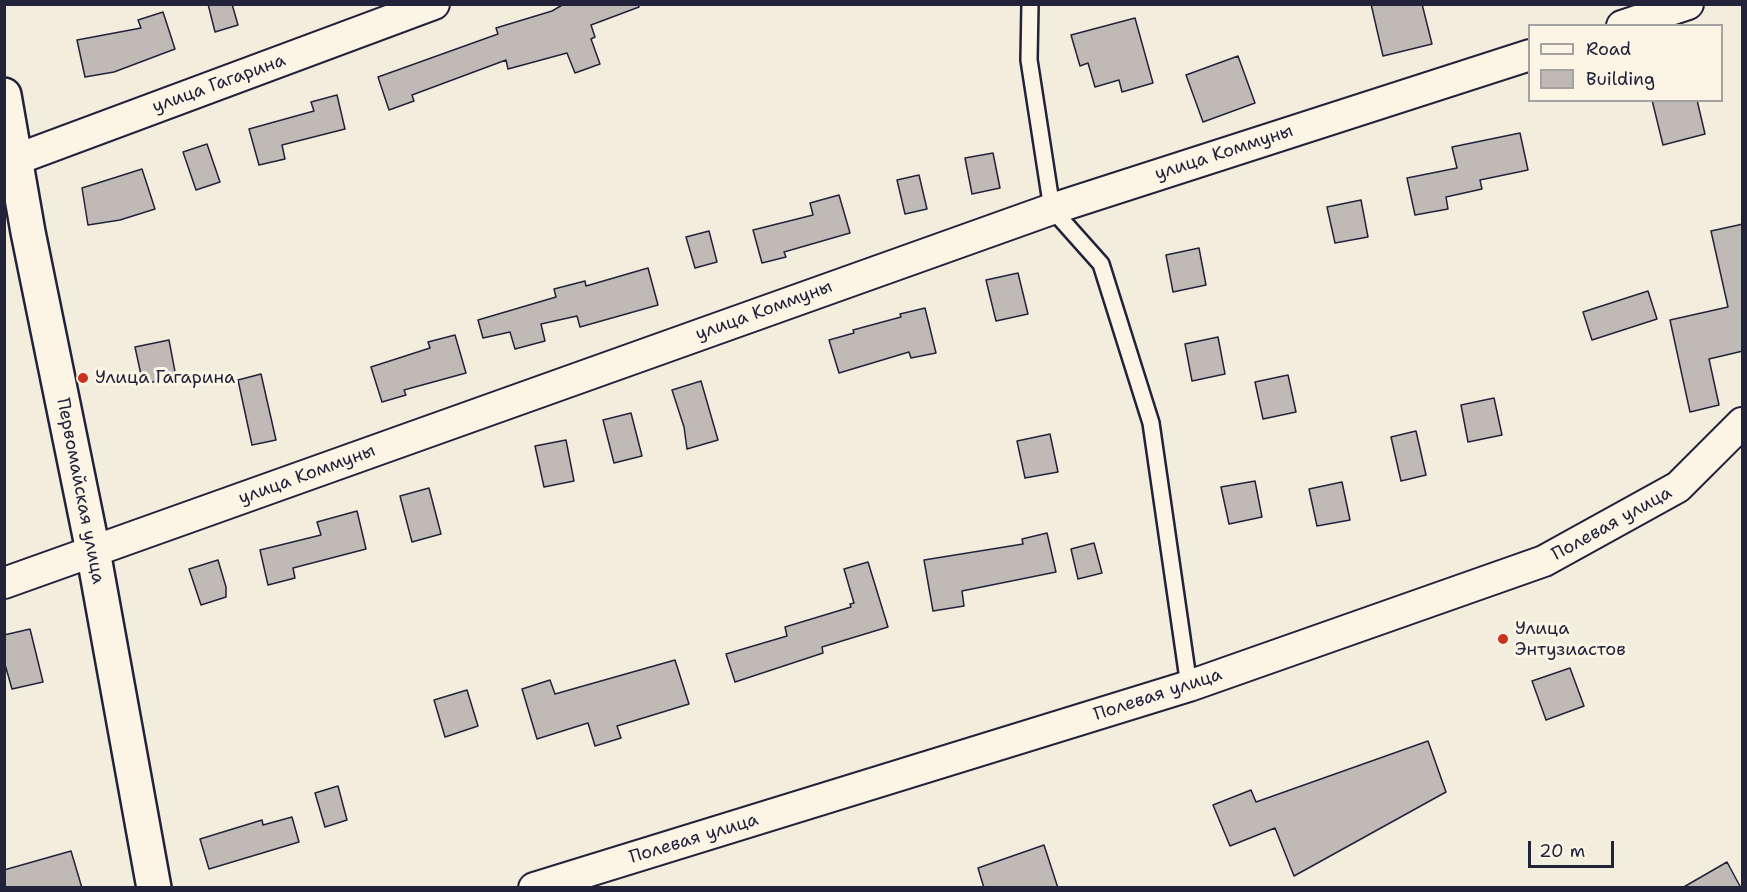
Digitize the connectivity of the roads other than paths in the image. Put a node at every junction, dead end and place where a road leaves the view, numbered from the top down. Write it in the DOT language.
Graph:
graph roads {
  1 [pos="434,4"];
  2 [pos="1030,4"];
  3 [pos="1688,4"];
  4 [pos="1628,24"];
  5 [pos="1528,56"];
  6 [pos="4,95"];
  7 [pos="10,161"];
  8 [pos="1052,209"];
  9 [pos="1743,423"];
  10 [pos="93,551"];
  11 [pos="4,583"];
  12 [pos="1189,686"];
  13 [pos="154,888"];
  14 [pos="534,888"];
  1 -- 7 [label="street, улица Гагарина"];
  2 -- 8 [label="lane"];
  3 -- 4 [label="street"];
  5 -- 8 [label="street, улица Коммуны"];
  6 -- 7 [label="main road, Первомайская улица"];
  7 -- 10 [label="main road, Первомайская улица"];
  8 -- 10 [label="street, улица Коммуны"];
  8 -- 12 [label="lane"];
  9 -- 12 [label="street, Полевая улица"];
  10 -- 11 [label="street, улица Коммуны"];
  10 -- 13 [label="main road, Первомайская улица"];
  12 -- 14 [label="street, Полевая улица"];
}
